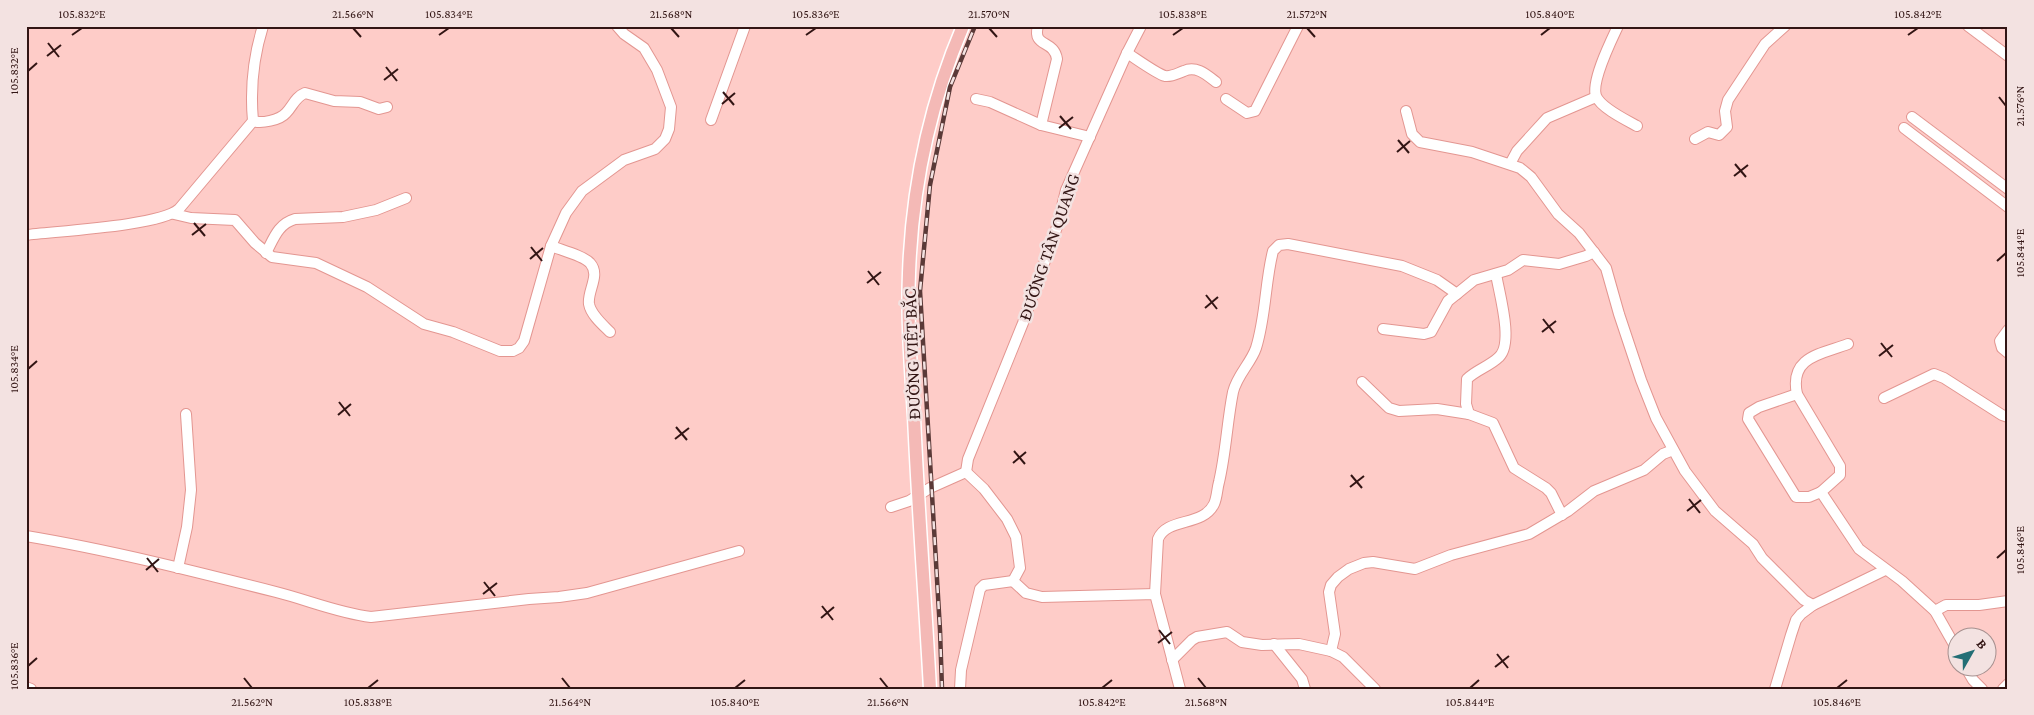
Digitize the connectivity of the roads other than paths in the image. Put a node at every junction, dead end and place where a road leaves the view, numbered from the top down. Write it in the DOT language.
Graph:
graph roads {
  1 [pos="263,26"];
  2 [pos="617,26"];
  3 [pos="745,26"];
  4 [pos="963,26"];
  5 [pos="1038,26"];
  6 [pos="1141,26"];
  7 [pos="1298,26"];
  8 [pos="1618,26"];
  9 [pos="1785,26"];
  10 [pos="1968,26"];
  11 [pos="1127,53"];
  12 [pos="2008,56"];
  13 [pos="1216,82"];
  14 [pos="1596,97"];
  15 [pos="976,99"];
  16 [pos="1226,99"];
  17 [pos="387,107"];
  18 [pos="1406,112"];
  19 [pos="1912,117"];
  20 [pos="711,120"];
  21 [pos="253,121"];
  22 [pos="1041,125"];
  23 [pos="1637,126"];
  24 [pos="1904,128"];
  25 [pos="1090,137"];
  26 [pos="1695,139"];
  27 [pos="1963,156"];
  28 [pos="1510,164"];
  29 [pos="1954,167"];
  30 [pos="2008,189"];
  31 [pos="406,198"];
  32 [pos="2008,207"];
  33 [pos="174,214"];
  34 [pos="26,235"];
  35 [pos="552,246"];
  36 [pos="266,252"];
  37 [pos="1594,252"];
  38 [pos="1496,274"];
  39 [pos="1457,294"];
  40 [pos="1384,328"];
  41 [pos="2008,330"];
  42 [pos="610,332"];
  43 [pos="1848,344"];
  44 [pos="2008,353"];
  45 [pos="1362,382"];
  46 [pos="1797,394"];
  47 [pos="1884,398"];
  48 [pos="186,414"];
  49 [pos="1469,414"];
  50 [pos="2008,417"];
  51 [pos="1673,450"];
  52 [pos="966,472"];
  53 [pos="1821,492"];
  54 [pos="918,496"];
  55 [pos="891,507"];
  56 [pos="1562,515"];
  57 [pos="26,536"];
  58 [pos="738,551"];
  59 [pos="178,568"];
  60 [pos="1885,570"];
  61 [pos="1014,581"];
  62 [pos="1155,594"];
  63 [pos="2008,601"];
  64 [pos="1813,605"];
  65 [pos="1935,611"];
  66 [pos="1946,630"];
  67 [pos="1274,644"];
  68 [pos="1331,651"];
  69 [pos="1172,660"];
  70 [pos="1971,678"];
  71 [pos="2008,684"];
  72 [pos="26,687"];
  73 [pos="31,689"];
  74 [pos="930,689"];
  75 [pos="960,689"];
  76 [pos="1180,689"];
  77 [pos="1305,689"];
  78 [pos="1374,689"];
  79 [pos="1775,689"];
  80 [pos="1982,689"];
  81 [pos="2003,689"];
  1 -- 21 [label="street"];
  2 -- 35 [label="street"];
  3 -- 20 [label="street"];
  4 -- 54 [label="main road, ĐƯỜNG VIỆT BẮC"];
  5 -- 22 [label="street"];
  6 -- 11 [label="street, ĐƯỜNG TÂN QUANG"];
  7 -- 16 [label="street"];
  8 -- 14 [label="street"];
  9 -- 26 [label="street"];
  10 -- 12 [label="street"];
  11 -- 13 [label="street"];
  11 -- 25 [label="street, ĐƯỜNG TÂN QUANG"];
  14 -- 23 [label="street"];
  14 -- 28 [label="street"];
  15 -- 22 [label="street"];
  17 -- 21 [label="street"];
  18 -- 28 [label="street"];
  19 -- 27 [label="street"];
  21 -- 33 [label="street"];
  22 -- 25 [label="street"];
  24 -- 29 [label="street"];
  25 -- 52 [label="street, ĐƯỜNG TÂN QUANG"];
  27 -- 29 [label="street"];
  27 -- 30 [label="street"];
  28 -- 37 [label="street"];
  29 -- 32 [label="street"];
  31 -- 36 [label="street"];
  33 -- 34 [label="street"];
  33 -- 36 [label="street"];
  35 -- 36 [label="street"];
  35 -- 42 [label="street"];
  37 -- 38 [label="street"];
  37 -- 51 [label="street"];
  38 -- 39 [label="street"];
  38 -- 49 [label="street"];
  39 -- 40 [label="street"];
  39 -- 62 [label="street"];
  41 -- 44 [label="street"];
  43 -- 46 [label="street"];
  45 -- 49 [label="street"];
  46 -- 53 [label="street"];
  46 -- 53 [label="street"];
  47 -- 50 [label="street"];
  48 -- 59 [label="street"];
  49 -- 56 [label="street"];
  51 -- 56 [label="street"];
  51 -- 64 [label="street"];
  52 -- 54 [label="street"];
  52 -- 61 [label="street"];
  53 -- 60 [label="street"];
  54 -- 55 [label="street"];
  54 -- 74 [label="main road, ĐƯỜNG VIỆT BẮC"];
  56 -- 68 [label="street"];
  57 -- 59 [label="street"];
  58 -- 59 [label="street"];
  60 -- 64 [label="street"];
  60 -- 65 [label="street"];
  61 -- 62 [label="street"];
  61 -- 75 [label="street"];
  62 -- 69 [label="street"];
  63 -- 65 [label="street"];
  64 -- 79 [label="street"];
  65 -- 66 [label="street"];
  67 -- 68 [label="street"];
  67 -- 69 [label="street"];
  67 -- 77 [label="street"];
  68 -- 78 [label="street"];
  69 -- 76 [label="street"];
  70 -- 80 [label="street"];
  71 -- 81 [label="street"];
  72 -- 73 [label="street"];
}
